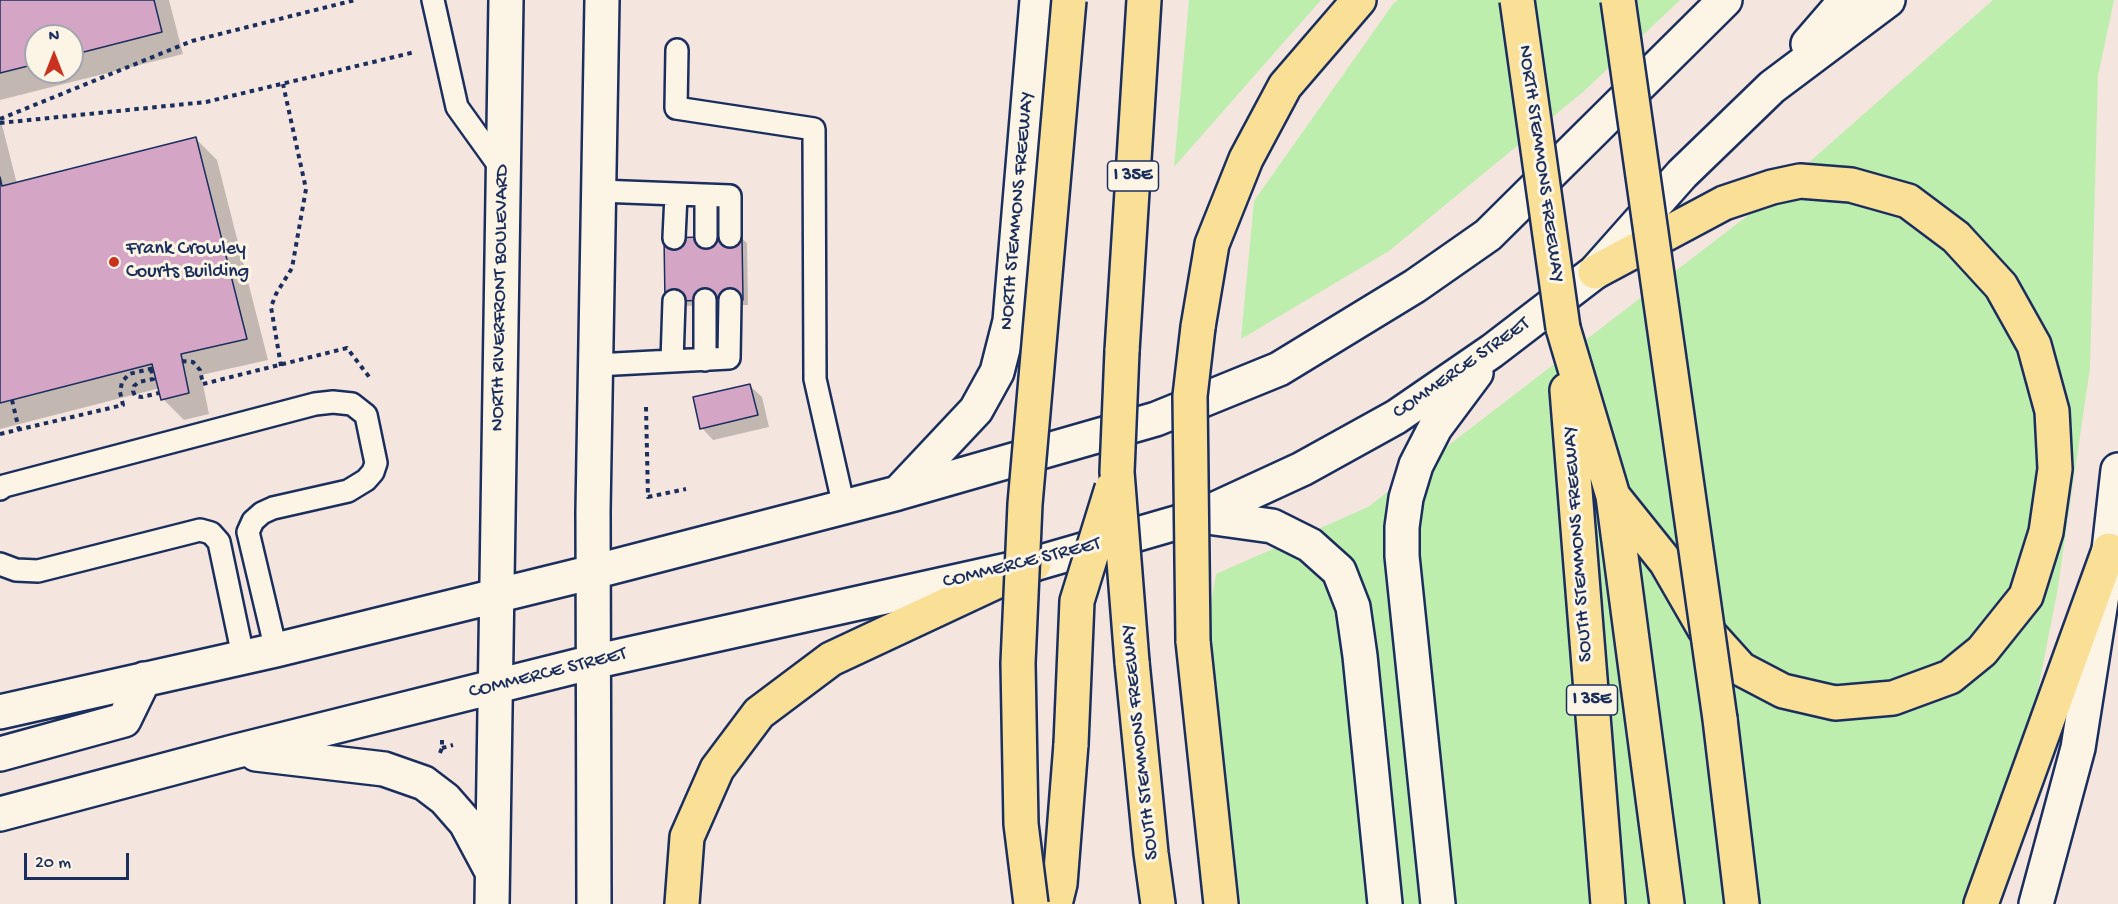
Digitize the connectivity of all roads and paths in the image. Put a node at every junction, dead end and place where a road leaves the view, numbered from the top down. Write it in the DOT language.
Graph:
graph roads {
  1 [pos="355,0"];
  2 [pos="434,0"];
  3 [pos="506,0"];
  4 [pos="602,0"];
  5 [pos="1037,0"];
  6 [pos="1069,0"];
  7 [pos="1144,0"];
  8 [pos="1359,0"];
  9 [pos="1517,0"];
  10 [pos="1618,0"];
  11 [pos="1738,0"];
  12 [pos="1846,0"];
  13 [pos="1888,0"];
  14 [pos="1715,11"];
  15 [pos="424,50"];
  16 [pos="677,50"];
  17 [pos="283,84"];
  18 [pos="1772,87"];
  19 [pos="0,121"];
  20 [pos="504,172"];
  21 [pos="599,191"];
  22 [pos="676,195"];
  23 [pos="706,196"];
  24 [pos="730,236"];
  25 [pos="674,237"];
  26 [pos="706,237"];
  27 [pos="1595,272"];
  28 [pos="705,300"];
  29 [pos="730,300"];
  30 [pos="674,301"];
  31 [pos="1563,328"];
  32 [pos="1492,351"];
  33 [pos="705,360"];
  34 [pos="183,361"];
  35 [pos="672,361"];
  36 [pos="596,365"];
  37 [pos="281,366"];
  38 [pos="370,378"];
  39 [pos="159,393"];
  40 [pos="12,400"];
  41 [pos="646,407"];
  42 [pos="18,430"];
  43 [pos="0,434"];
  44 [pos="2118,470"];
  45 [pos="1117,472"];
  46 [pos="0,489"];
  47 [pos="686,489"];
  48 [pos="898,493"];
  49 [pos="1613,496"];
  50 [pos="844,507"];
  51 [pos="1200,516"];
  52 [pos="2109,550"];
  53 [pos="0,564"];
  54 [pos="1034,564"];
  55 [pos="593,572"];
  56 [pos="496,596"];
  57 [pos="276,650"];
  58 [pos="243,656"];
  59 [pos="593,662"];
  60 [pos="144,679"];
  61 [pos="496,687"];
  62 [pos="0,712"];
  63 [pos="442,737"];
  64 [pos="453,745"];
  65 [pos="233,752"];
  66 [pos="0,754"];
  67 [pos="0,814"];
  68 [pos="1215,862"];
  69 [pos="492,872"];
  70 [pos="492,904"];
  71 [pos="594,904"];
  72 [pos="682,904"];
  73 [pos="1031,904"];
  74 [pos="1055,904"];
  75 [pos="1158,904"];
  76 [pos="1221,904"];
  77 [pos="1231,904"];
  78 [pos="1385,904"];
  79 [pos="1438,904"];
  80 [pos="1608,904"];
  81 [pos="1667,904"];
  82 [pos="1743,904"];
  83 [pos="1981,904"];
  84 [pos="2036,904"];
  1 -- 19 [label="path"];
  2 -- 20 [label="lane"];
  3 -- 20 [label="main road, NORTH RIVERFRONT BOULEVARD"];
  4 -- 21 [label="main road"];
  5 -- 48 [label="main road, NORTH STEMMONS FREEWAY"];
  6 -- 73 [label="highway, bridge"];
  7 -- 45 [label="highway, I 35E, bridge"];
  8 -- 68 [label="highway, bridge"];
  9 -- 31 [label="highway, NORTH STEMMONS FREEWAY / I 35E, bridge"];
  10 -- 82 [label="highway, bridge"];
  11 -- 14 [label="main road"];
  12 -- 18 [label="main road"];
  13 -- 18 [label="main road, COMMERCE STREET"];
  14 -- 48 [label="main road"];
  15 -- 17 [label="path"];
  16 -- 50 [label="lane"];
  17 -- 19 [label="path"];
  17 -- 37 [label="path"];
  18 -- 27 [label="main road, COMMERCE STREET"];
  20 -- 56 [label="main road, NORTH RIVERFRONT BOULEVARD"];
  21 -- 22 [label="lane"];
  21 -- 36 [label="main road"];
  22 -- 23 [label="lane"];
  22 -- 25 [label="lane"];
  23 -- 24 [label="lane"];
  23 -- 26 [label="lane"];
  27 -- 32 [label="main road, COMMERCE STREET"];
  27 -- 49 [label="highway"];
  28 -- 33 [label="lane"];
  29 -- 33 [label="lane"];
  30 -- 35 [label="lane"];
  31 -- 49 [label="highway"];
  31 -- 80 [label="highway, SOUTH STEMMONS FREEWAY / I 35E"];
  32 -- 51 [label="main road, COMMERCE STREET"];
  32 -- 79 [label="main road"];
  33 -- 35 [label="lane"];
  34 -- 37 [label="path"];
  35 -- 36 [label="lane"];
  36 -- 55 [label="main road"];
  37 -- 38 [label="path"];
  39 -- 42 [label="path"];
  40 -- 42 [label="path"];
  41 -- 47 [label="path"];
  42 -- 43 [label="path"];
  44 -- 52 [label="main road"];
  45 -- 74 [label="highway, bridge"];
  45 -- 75 [label="highway, SOUTH STEMMONS FREEWAY / I 35E, bridge"];
  46 -- 57 [label="lane"];
  48 -- 50 [label="main road"];
  49 -- 81 [label="highway"];
  50 -- 55 [label="main road"];
  51 -- 54 [label="main road, COMMERCE STREET"];
  51 -- 78 [label="main road"];
  52 -- 83 [label="highway"];
  52 -- 84 [label="main road"];
  53 -- 58 [label="lane"];
  54 -- 59 [label="main road, COMMERCE STREET"];
  54 -- 72 [label="highway"];
  55 -- 56 [label="main road"];
  55 -- 59 [label="main road"];
  56 -- 57 [label="main road"];
  56 -- 61 [label="main road, NORTH RIVERFRONT BOULEVARD"];
  57 -- 58 [label="main road"];
  58 -- 60 [label="main road"];
  59 -- 61 [label="main road, COMMERCE STREET"];
  59 -- 71 [label="main road"];
  60 -- 62 [label="main road"];
  60 -- 66 [label="main road"];
  61 -- 65 [label="main road, COMMERCE STREET"];
  61 -- 69 [label="main road, NORTH RIVERFRONT BOULEVARD"];
  63 -- 64 [label="path"];
  65 -- 67 [label="main road, COMMERCE STREET"];
  65 -- 69 [label="main road"];
  68 -- 76 [label="highway"];
  68 -- 77 [label="highway"];
  69 -- 70 [label="main road, NORTH RIVERFRONT BOULEVARD"];
}
